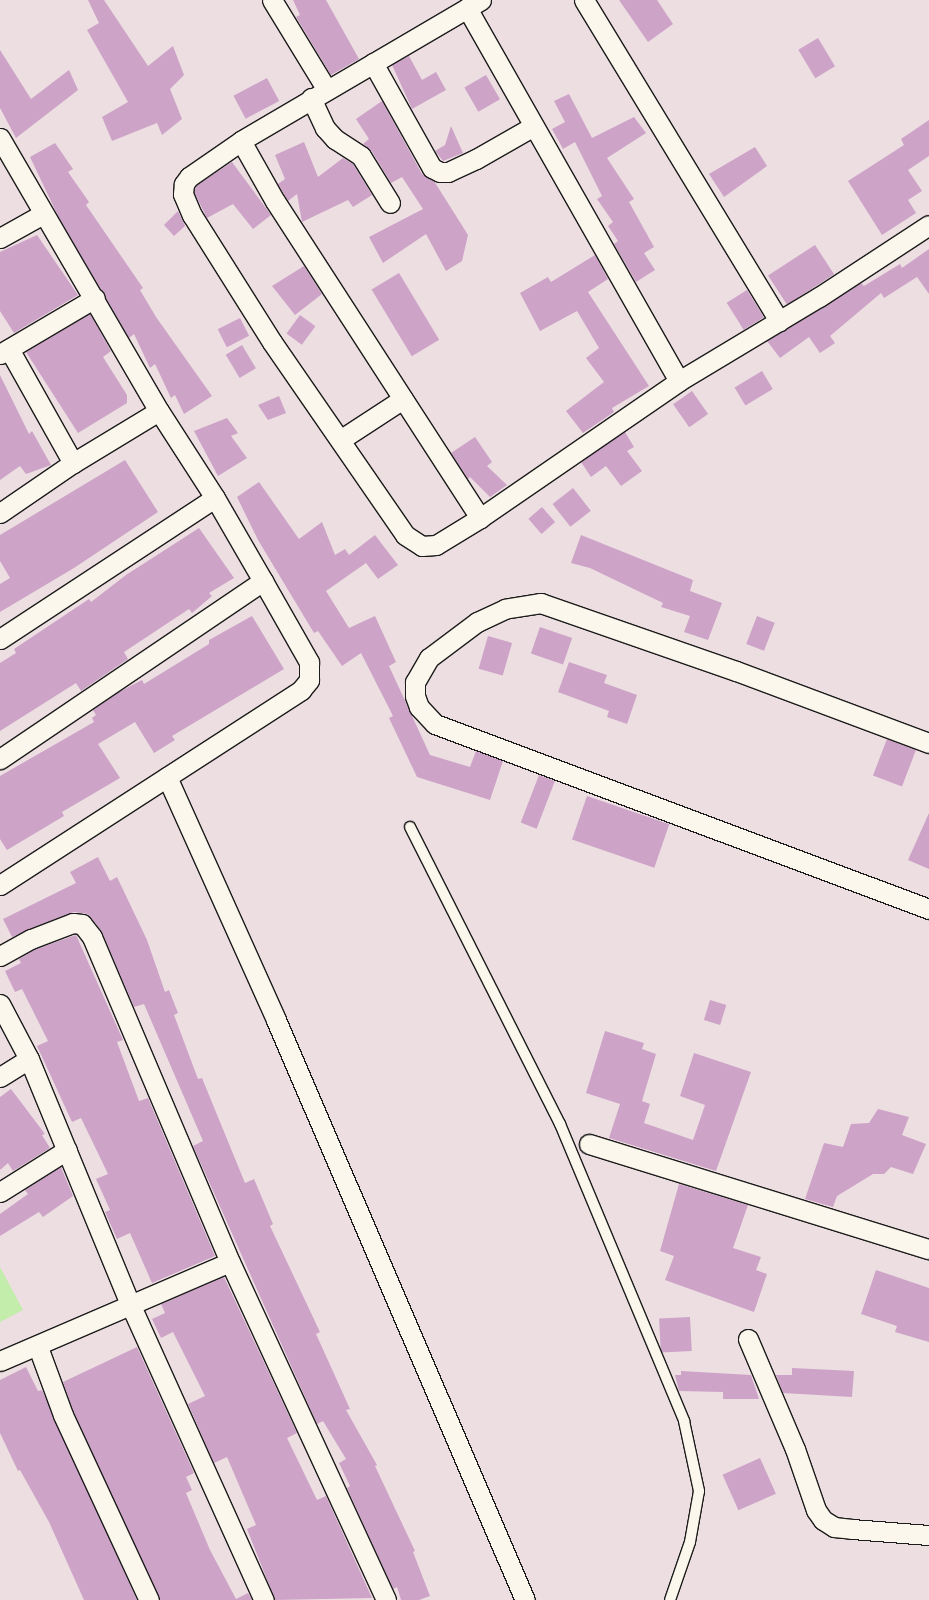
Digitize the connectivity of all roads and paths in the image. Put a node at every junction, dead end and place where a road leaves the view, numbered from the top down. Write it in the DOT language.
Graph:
graph roads {
  1 [pos="272,0"];
  2 [pos="584,0"];
  3 [pos="474,4"];
  4 [pos="373,63"];
  5 [pos="319,94"];
  6 [pos="532,127"];
  7 [pos="0,138"];
  8 [pos="241,141"];
  9 [pos="390,203"];
  10 [pos="43,214"];
  11 [pos="929,225"];
  12 [pos="0,238"];
  13 [pos="95,298"];
  14 [pos="780,321"];
  15 [pos="4,351"];
  16 [pos="679,381"];
  17 [pos="403,398"];
  18 [pos="159,411"];
  19 [pos="340,440"];
  20 [pos="73,463"];
  21 [pos="216,498"];
  22 [pos="0,513"];
  23 [pos="480,518"];
  24 [pos="263,581"];
  25 [pos="0,639"];
  26 [pos="929,743"];
  27 [pos="0,759"];
  28 [pos="167,778"];
  29 [pos="410,827"];
  30 [pos="0,885"];
  31 [pos="929,909"];
  32 [pos="0,956"];
  33 [pos="0,1004"];
  34 [pos="29,1059"];
  35 [pos="0,1078"];
  36 [pos="589,1144"];
  37 [pos="67,1150"];
  38 [pos="0,1192"];
  39 [pos="929,1249"];
  40 [pos="230,1262"];
  41 [pos="131,1306"];
  42 [pos="748,1339"];
  43 [pos="38,1347"];
  44 [pos="0,1361"];
  45 [pos="929,1535"];
  46 [pos="148,1600"];
  47 [pos="264,1600"];
  48 [pos="386,1600"];
  49 [pos="525,1600"];
  50 [pos="670,1600"];
  1 -- 5 [label="street"];
  2 -- 14 [label="street"];
  3 -- 4 [label="street"];
  3 -- 6 [label="street"];
  4 -- 5 [label="street"];
  4 -- 6 [label="street"];
  5 -- 8 [label="street"];
  5 -- 9 [label="street"];
  6 -- 16 [label="street"];
  7 -- 10 [label="street"];
  8 -- 17 [label="street"];
  8 -- 19 [label="street"];
  10 -- 12 [label="street"];
  10 -- 13 [label="street"];
  11 -- 14 [label="street"];
  13 -- 15 [label="street"];
  13 -- 18 [label="street"];
  14 -- 16 [label="street"];
  15 -- 20 [label="street"];
  16 -- 23 [label="street"];
  17 -- 19 [label="street"];
  17 -- 23 [label="street"];
  18 -- 20 [label="street"];
  18 -- 21 [label="street"];
  19 -- 23 [label="street"];
  20 -- 22 [label="street"];
  21 -- 24 [label="street"];
  21 -- 25 [label="street"];
  24 -- 27 [label="street"];
  24 -- 28 [label="street"];
  26 -- 31 [label="street"];
  28 -- 30 [label="street"];
  28 -- 49 [label="street"];
  29 -- 50 [label="lane"];
  32 -- 40 [label="street"];
  33 -- 34 [label="street"];
  34 -- 35 [label="street"];
  34 -- 37 [label="street"];
  36 -- 39 [label="street"];
  37 -- 38 [label="street"];
  37 -- 41 [label="street"];
  40 -- 41 [label="street"];
  40 -- 48 [label="street"];
  41 -- 43 [label="street"];
  41 -- 47 [label="street"];
  42 -- 45 [label="street"];
  43 -- 44 [label="street"];
  43 -- 46 [label="street"];
}
